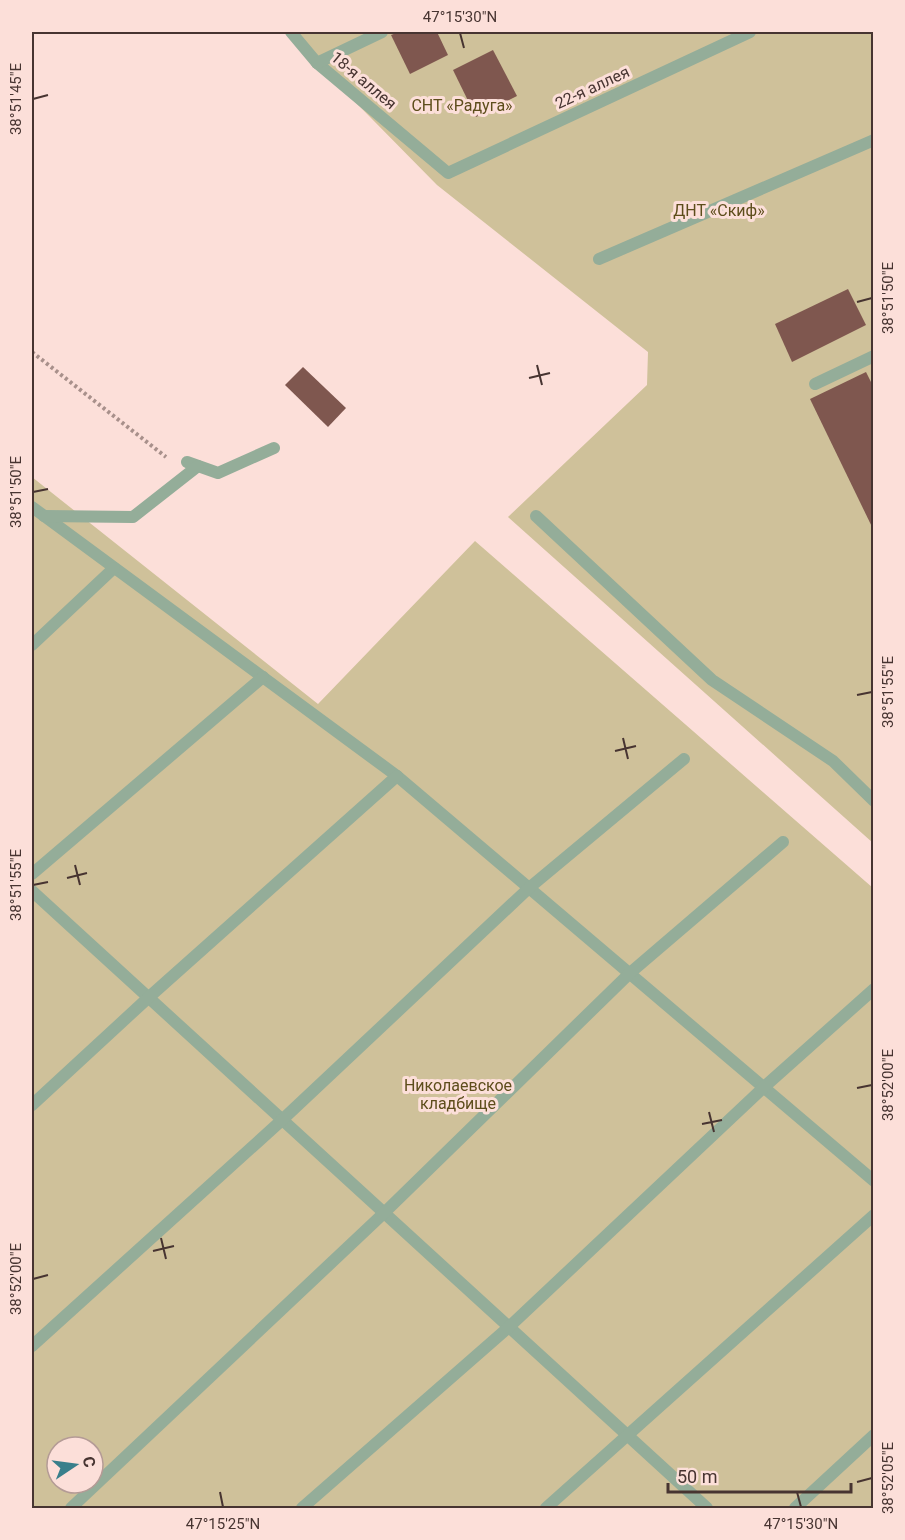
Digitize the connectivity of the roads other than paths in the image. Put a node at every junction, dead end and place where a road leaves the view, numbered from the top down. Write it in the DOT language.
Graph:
graph roads {
  1 [pos="291,32"];
  2 [pos="382,32"];
  3 [pos="750,32"];
  4 [pos="317,63"];
  5 [pos="873,140"];
  6 [pos="448,173"];
  7 [pos="599,260"];
  8 [pos="873,356"];
  9 [pos="815,384"];
  10 [pos="274,448"];
  11 [pos="32,507"];
  12 [pos="44,516"];
  13 [pos="536,516"];
  14 [pos="114,568"];
  15 [pos="32,645"];
  16 [pos="263,677"];
  17 [pos="684,759"];
  18 [pos="397,776"];
  19 [pos="873,801"];
  20 [pos="783,842"];
  21 [pos="32,874"];
  22 [pos="529,888"];
  23 [pos="32,891"];
  24 [pos="630,973"];
  25 [pos="873,989"];
  26 [pos="148,998"];
  27 [pos="763,1088"];
  28 [pos="32,1105"];
  29 [pos="282,1120"];
  30 [pos="873,1181"];
  31 [pos="384,1213"];
  32 [pos="873,1215"];
  33 [pos="509,1327"];
  34 [pos="32,1346"];
  35 [pos="873,1435"];
  36 [pos="628,1436"];
  37 [pos="71,1509"];
  38 [pos="302,1509"];
  39 [pos="546,1509"];
  40 [pos="707,1509"];
  41 [pos="795,1509"];
  1 -- 4 [label="lane, 18-я аллея"];
  2 -- 4 [label="lane"];
  3 -- 6 [label="lane, 22-я аллея"];
  4 -- 6 [label="lane, 18-я аллея"];
  5 -- 7 [label="lane"];
  8 -- 9 [label="lane"];
  10 -- 12 [label="lane"];
  11 -- 12 [label="lane"];
  12 -- 14 [label="lane"];
  13 -- 19 [label="lane"];
  14 -- 15 [label="lane"];
  14 -- 16 [label="lane"];
  16 -- 18 [label="lane"];
  16 -- 21 [label="lane"];
  17 -- 22 [label="lane"];
  18 -- 22 [label="lane"];
  18 -- 26 [label="lane"];
  20 -- 24 [label="lane"];
  22 -- 24 [label="lane"];
  22 -- 29 [label="lane"];
  23 -- 26 [label="lane"];
  24 -- 27 [label="lane"];
  24 -- 31 [label="lane"];
  25 -- 27 [label="lane"];
  26 -- 28 [label="lane"];
  26 -- 29 [label="lane"];
  27 -- 30 [label="lane"];
  27 -- 33 [label="lane"];
  29 -- 31 [label="lane"];
  29 -- 34 [label="lane"];
  31 -- 33 [label="lane"];
  31 -- 37 [label="lane"];
  32 -- 36 [label="lane"];
  33 -- 36 [label="lane"];
  33 -- 38 [label="lane"];
  35 -- 41 [label="lane"];
  36 -- 39 [label="lane"];
  36 -- 40 [label="lane"];
}
